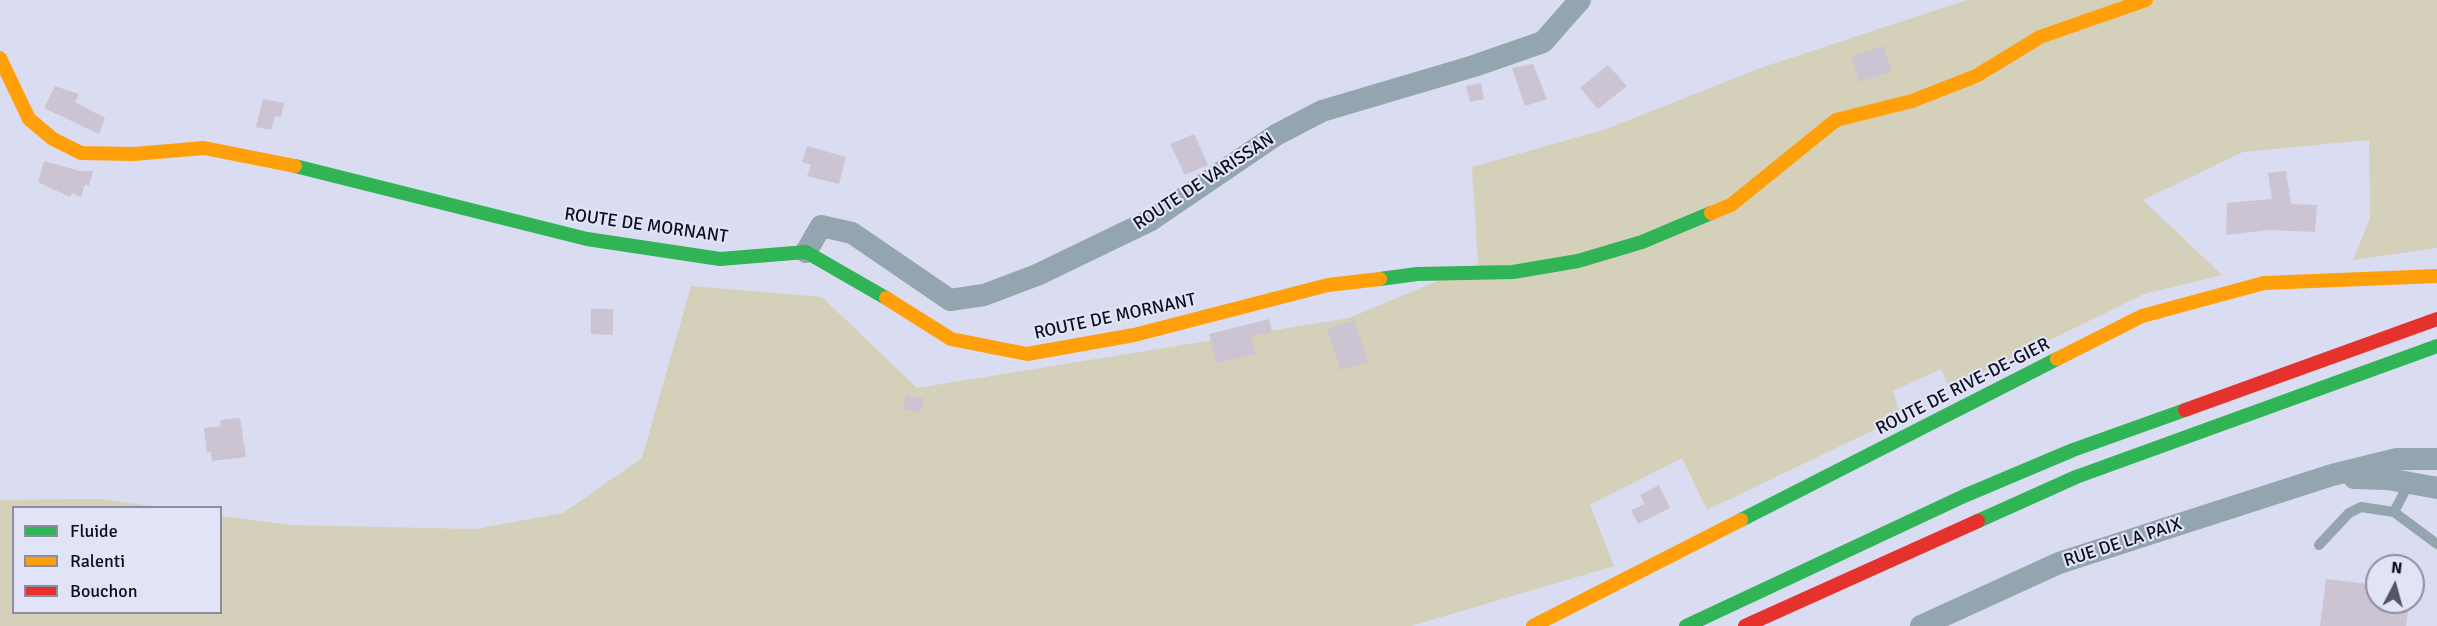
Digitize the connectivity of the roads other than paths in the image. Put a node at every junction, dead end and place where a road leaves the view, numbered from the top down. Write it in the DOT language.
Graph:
graph roads {
  1 [pos="1580,0"];
  2 [pos="2146,0"];
  3 [pos="0,58"];
  4 [pos="806,252"];
  5 [pos="2437,276"];
  6 [pos="2437,319"];
  7 [pos="2437,346"];
  8 [pos="2437,459"];
  9 [pos="2332,475"];
  10 [pos="2409,482"];
  11 [pos="2437,488"];
  12 [pos="2394,512"];
  13 [pos="2437,544"];
  14 [pos="2319,545"];
  15 [pos="1533,626"];
  16 [pos="1686,626"];
  17 [pos="1745,626"];
  18 [pos="1921,626"];
  1 -- 4 [label="street, ROUTE DE VARISSAN"];
  2 -- 4 [label="main road, ROUTE DE MORNANT"];
  3 -- 4 [label="main road, ROUTE DE MORNANT"];
  5 -- 15 [label="main road, ROUTE DE RIVE-DE-GIER"];
  6 -- 16 [label="main road"];
  7 -- 17 [label="main road"];
  8 -- 9 [label="street, RUE DE LA PAIX"];
  9 -- 10 [label="street, RUE DE LA PAIX"];
  9 -- 18 [label="street, RUE DE LA PAIX"];
  10 -- 11 [label="street, RUE DE LA PAIX"];
  10 -- 12 [label="lane"];
  12 -- 13 [label="lane"];
  12 -- 14 [label="lane"];
}
